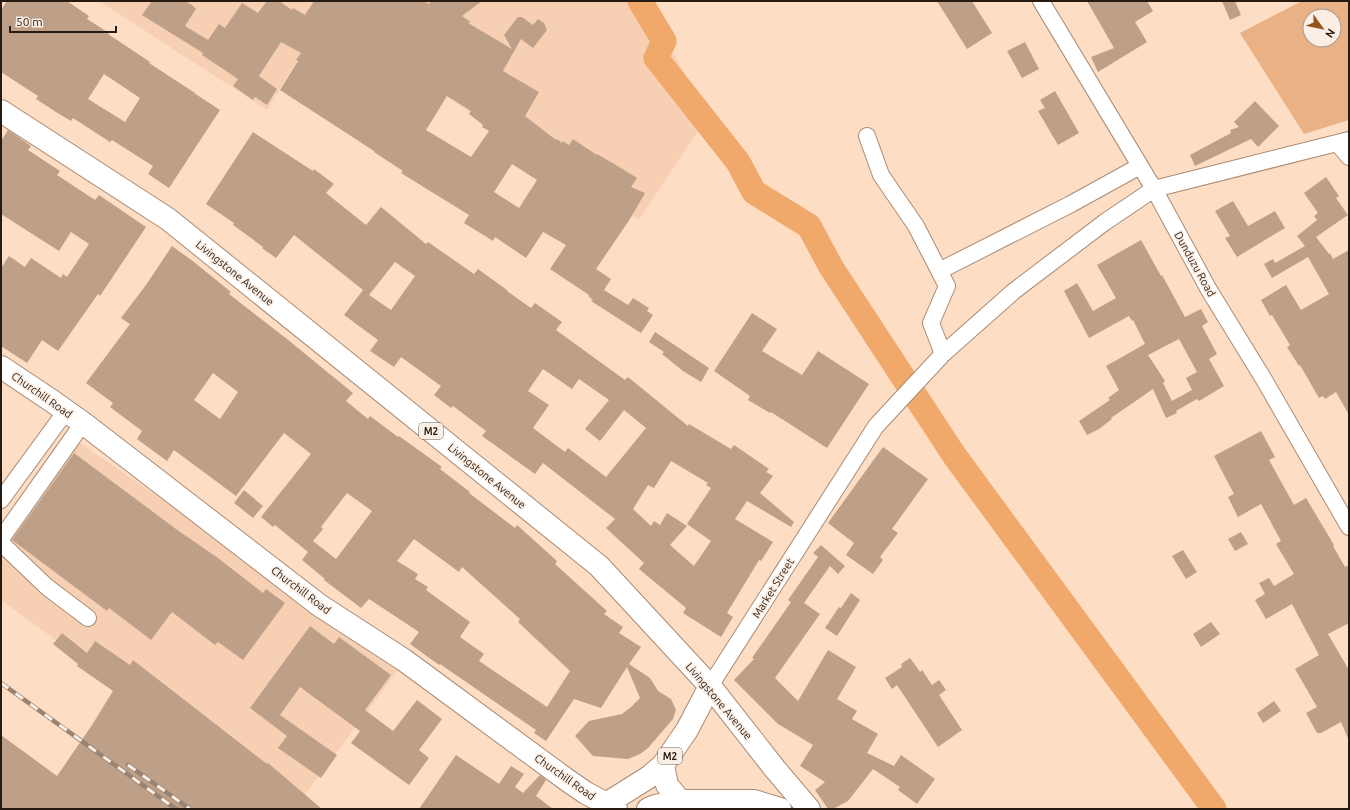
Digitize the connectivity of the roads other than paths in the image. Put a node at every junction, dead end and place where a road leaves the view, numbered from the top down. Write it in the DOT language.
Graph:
graph roads {
  1 [pos="1041,1"];
  2 [pos="1,111"];
  3 [pos="867,136"];
  4 [pos="1343,142"];
  5 [pos="1349,157"];
  6 [pos="1140,166"];
  7 [pos="1154,190"];
  8 [pos="939,271"];
  9 [pos="943,354"];
  10 [pos="1,367"];
  11 [pos="74,417"];
  12 [pos="20,474"];
  13 [pos="38,487"];
  14 [pos="1,500"];
  15 [pos="1349,527"];
  16 [pos="1,539"];
  17 [pos="1,543"];
  18 [pos="88,618"];
  19 [pos="710,686"];
  20 [pos="663,765"];
  21 [pos="775,769"];
  22 [pos="680,801"];
  23 [pos="754,801"];
  24 [pos="610,807"];
  25 [pos="648,809"];
  26 [pos="780,809"];
  27 [pos="809,809"];
  1 -- 6 [label="street, Dunduzu Road"];
  2 -- 19 [label="highway, Livingstone Avenue / M2"];
  3 -- 8 [label="street"];
  4 -- 5 [label="street"];
  4 -- 7 [label="street, Market Street"];
  6 -- 7 [label="street, Dunduzu Road"];
  6 -- 8 [label="street"];
  7 -- 9 [label="street, Market Street"];
  7 -- 15 [label="street, Dunduzu Road"];
  8 -- 9 [label="street"];
  9 -- 19 [label="street, Market Street"];
  10 -- 11 [label="highway, Churchill Road / M2"];
  11 -- 12 [label="street"];
  11 -- 13 [label="street"];
  11 -- 24 [label="highway, Churchill Road / M2"];
  12 -- 13 [label="street"];
  12 -- 14 [label="street"];
  13 -- 16 [label="street"];
  17 -- 18 [label="street"];
  19 -- 20 [label="highway, M2"];
  19 -- 21 [label="highway, Livingstone Avenue / M2"];
  20 -- 22 [label="highway"];
  20 -- 24 [label="highway, M2"];
  21 -- 23 [label="highway"];
  21 -- 27 [label="highway, Livingstone Avenue / M2"];
  22 -- 23 [label="highway"];
  22 -- 25 [label="highway"];
  23 -- 26 [label="highway"];
}
